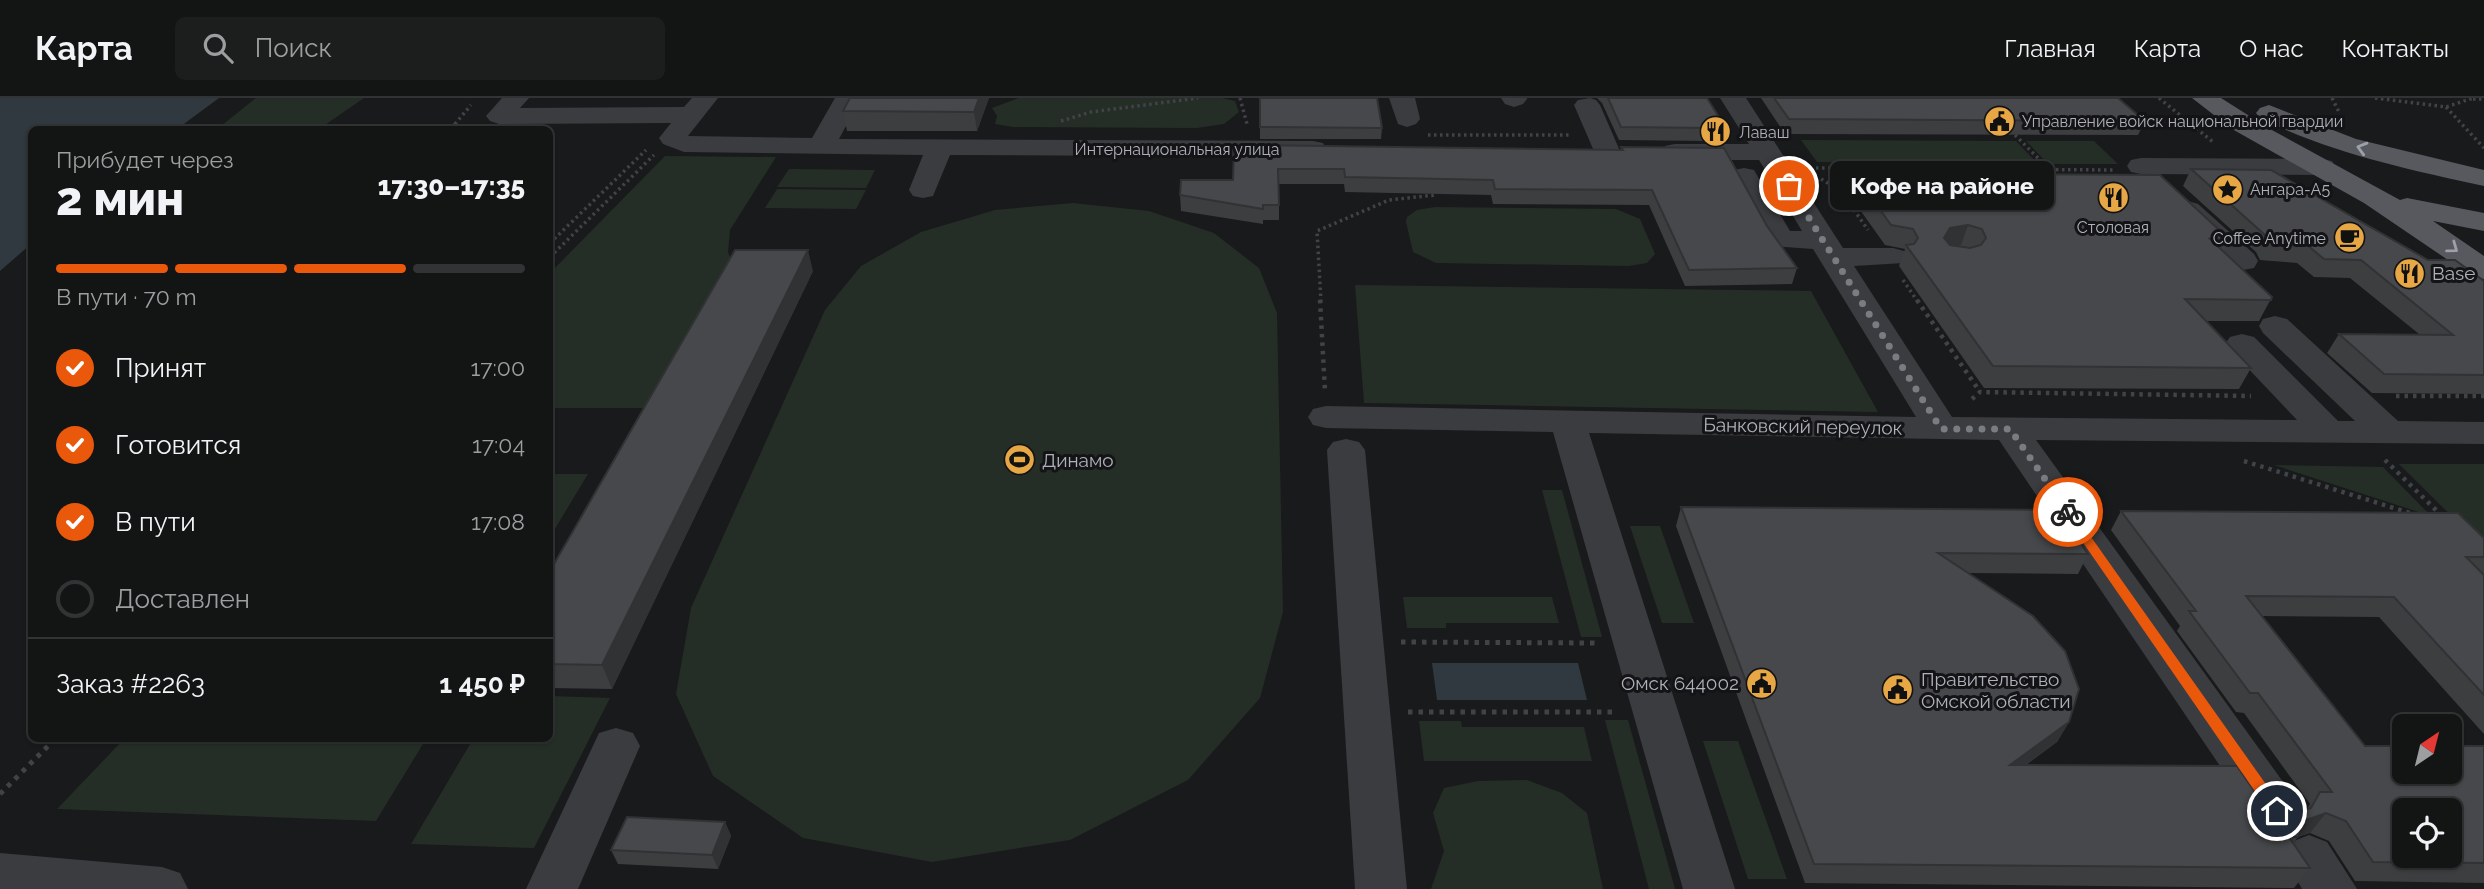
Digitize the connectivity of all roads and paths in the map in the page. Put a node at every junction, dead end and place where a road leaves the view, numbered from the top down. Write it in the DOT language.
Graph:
graph roads {
  1 [pos="479,98"];
  2 [pos="516,98"];
  3 [pos="848,98"];
  4 [pos="1198,98"];
  5 [pos="1733,98"];
  6 [pos="2159,98"];
  7 [pos="2205,98"];
  8 [pos="2241,98"];
  9 [pos="2332,98"];
  10 [pos="2375,98"];
  11 [pos="2472,98"];
  12 [pos="2484,99"];
  13 [pos="1587,104"];
  14 [pos="567,107"];
  15 [pos="633,107"];
  16 [pos="698,107"];
  17 [pos="2446,107"];
  18 [pos="2340,115"];
  19 [pos="1059,122"];
  20 [pos="455,126"];
  21 [pos="2015,135"];
  22 [pos="661,142"];
  23 [pos="2215,143"];
  24 [pos="821,147"];
  25 [pos="939,148"];
  26 [pos="2484,148"];
  27 [pos="1345,149"];
  28 [pos="1580,151"];
  29 [pos="1628,151"];
  30 [pos="1773,160"];
  31 [pos="2141,166"];
  32 [pos="2322,167"];
  33 [pos="1946,169"];
  34 [pos="2049,170"];
  35 [pos="2452,170"];
  36 [pos="1744,176"];
  37 [pos="2484,178"];
  38 [pos="1955,180"];
  39 [pos="923,190"];
  40 [pos="1868,190"];
  41 [pos="1435,195"];
  42 [pos="2371,195"];
  43 [pos="2484,222"];
  44 [pos="553,240"];
  45 [pos="1829,248"];
  46 [pos="553,254"];
  47 [pos="1890,257"];
  48 [pos="2243,261"];
  49 [pos="2484,270"];
  50 [pos="2275,326"];
  51 [pos="2242,345"];
  52 [pos="2294,397"];
  53 [pos="1568,422"];
  54 [pos="1349,428"];
  55 [pos="1941,429"];
  56 [pos="2010,429"];
  57 [pos="2330,433"];
  58 [pos="2484,433"];
  59 [pos="2386,445"];
  60 [pos="2237,458"];
  61 [pos="2415,515"];
  62 [pos="2443,517"];
  63 [pos="1362,642"];
  64 [pos="1634,643"];
  65 [pos="1367,712"];
  66 [pos="1656,712"];
  67 [pos="52,742"];
  68 [pos="616,746"];
  69 [pos="0,794"];
  70 [pos="2277,811"];
  71 [pos="0,875"];
  72 [pos="162,889"];
  73 [pos="552,889"];
  74 [pos="1381,889"];
  75 [pos="1709,889"];
  1 -- 20 [label="path"];
  2 -- 14 [label="street"];
  3 -- 24 [label="street"];
  4 -- 19 [label="path"];
  5 -- 30 [label="street"];
  6 -- 23 [label="path"];
  7 -- 32 [label="main road"];
  35 -- 8 [label="main road, one-way"];
  9 -- 18 [label="path"];
  10 -- 17 [label="path"];
  11 -- 12 [label="path"];
  11 -- 17 [label="path"];
  13 -- 29 [label="street"];
  14 -- 15 [label="street"];
  15 -- 16 [label="street"];
  16 -- 22 [label="street"];
  17 -- 26 [label="path"];
  21 -- 34 [label="path"];
  22 -- 24 [label="street, Интернациональная улица"];
  22 -- 44 [label="path"];
  22 -- 46 [label="path"];
  24 -- 25 [label="street, Интернациональная улица"];
  25 -- 27 [label="street, Интернациональная улица"];
  25 -- 39 [label="street"];
  28 -- 29 [label="street"];
  29 -- 30 [label="street"];
  30 -- 33 [label="path"];
  30 -- 45 [label="street"];
  31 -- 32 [label="street"];
  31 -- 34 [label="path"];
  31 -- 48 [label="street"];
  32 -- 42 [label="main road"];
  33 -- 34 [label="path"];
  33 -- 38 [label="path"];
  35 -- 37 [label="main road"];
  35 -- 42 [label="main road"];
  36 -- 45 [label="street"];
  40 -- 47 [label="path"];
  41 -- 54 [label="path"];
  42 -- 43 [label="main road"];
  42 -- 49 [label="main road, one-way"];
  45 -- 47 [label="street"];
  45 -- 55 [label="street"];
  47 -- 52 [label="path"];
  50 -- 59 [label="street"];
  51 -- 52 [label="street"];
  52 -- 57 [label="street"];
  53 -- 54 [label="street, Банковский переулок"];
  53 -- 55 [label="street, Банковский переулок"];
  53 -- 64 [label="street"];
  54 -- 63 [label="street"];
  55 -- 56 [label="street, Банковский переулок"];
  56 -- 57 [label="street, Банковский переулок"];
  56 -- 70 [label="street"];
  57 -- 59 [label="street, Банковский переулок"];
  58 -- 59 [label="street, Банковский переулок"];
  59 -- 62 [label="path"];
  60 -- 61 [label="path"];
  63 -- 64 [label="path"];
  63 -- 65 [label="street"];
  64 -- 66 [label="street"];
  65 -- 66 [label="path"];
  65 -- 74 [label="street"];
  66 -- 75 [label="street"];
  67 -- 69 [label="path"];
  68 -- 73 [label="street"];
  71 -- 72 [label="street"];
}
